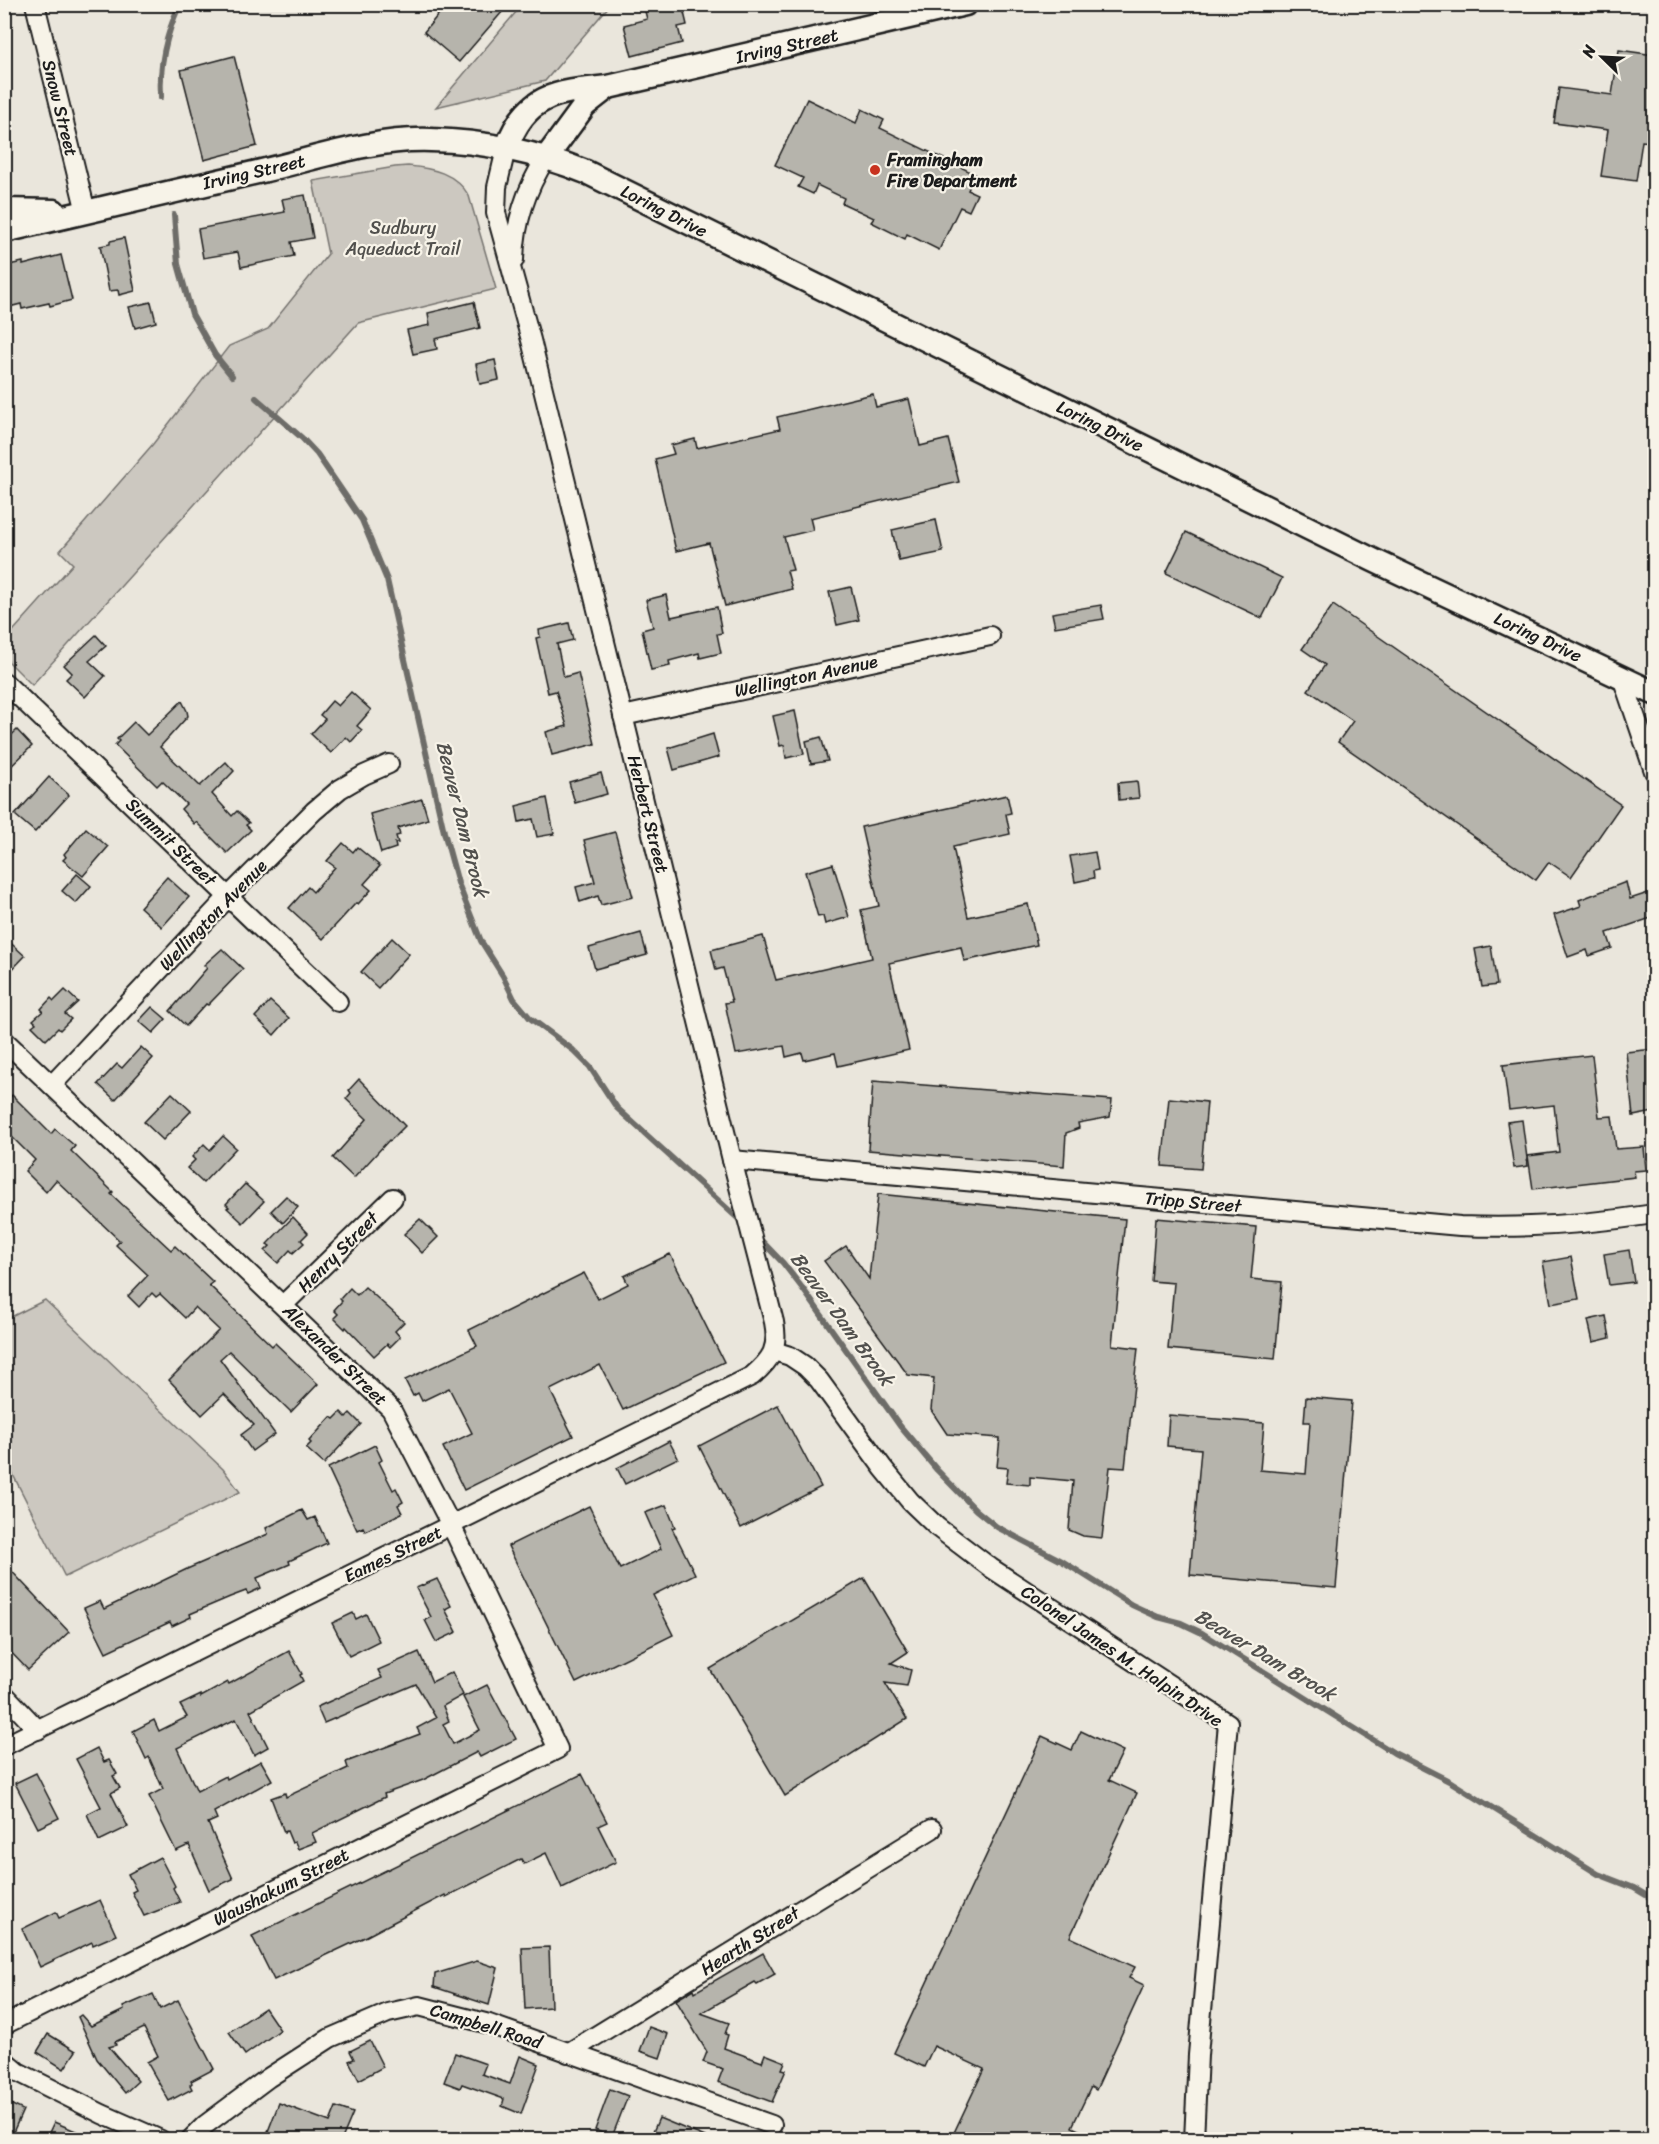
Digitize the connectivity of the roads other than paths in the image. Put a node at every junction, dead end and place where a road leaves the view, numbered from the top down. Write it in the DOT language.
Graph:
graph roads {
  1 [pos="35,4"];
  2 [pos="965,4"];
  3 [pos="608,87"];
  4 [pos="506,149"];
  5 [pos="546,158"];
  6 [pos="4,210"];
  7 [pos="86,212"];
  8 [pos="4,231"];
  9 [pos="515,277"];
  10 [pos="990,636"];
  11 [pos="1622,677"];
  12 [pos="4,682"];
  13 [pos="1654,693"];
  14 [pos="623,716"];
  15 [pos="389,764"];
  16 [pos="1654,771"];
  17 [pos="228,897"];
  18 [pos="338,1002"];
  19 [pos="4,1040"];
  20 [pos="52,1085"];
  21 [pos="732,1160"];
  22 [pos="393,1198"];
  23 [pos="1654,1214"];
  24 [pos="283,1305"];
  25 [pos="774,1351"];
  26 [pos="451,1525"];
  27 [pos="4,1694"];
  28 [pos="38,1730"];
  29 [pos="4,1746"];
  30 [pos="558,1749"];
  31 [pos="932,1829"];
  32 [pos="4,2025"];
  33 [pos="568,2053"];
  34 [pos="4,2060"];
  35 [pos="772,2125"];
  36 [pos="161,2139"];
  37 [pos="190,2139"];
  38 [pos="1194,2139"];
  1 -- 7 [label="street, Snow Street"];
  2 -- 3 [label="street, Irving Street"];
  3 -- 4 [label="street, Irving Street"];
  3 -- 5 [label="street, Irving Street"];
  4 -- 5 [label="street, Irving Street"];
  4 -- 7 [label="street, Irving Street"];
  4 -- 9 [label="street, Herbert Street"];
  5 -- 9 [label="street, Herbert Street"];
  5 -- 11 [label="street, Loring Drive"];
  6 -- 7 [label="street"];
  7 -- 8 [label="street, Irving Street"];
  9 -- 14 [label="street, Herbert Street"];
  10 -- 14 [label="street, Wellington Avenue"];
  11 -- 13 [label="street, Loring Drive"];
  11 -- 16 [label="street"];
  12 -- 17 [label="street, Summit Street"];
  14 -- 21 [label="street, Herbert Street"];
  15 -- 17 [label="street, Wellington Avenue"];
  17 -- 18 [label="street, Summit Street"];
  17 -- 20 [label="street, Wellington Avenue"];
  19 -- 20 [label="street, Alexander Street"];
  20 -- 24 [label="street, Alexander Street"];
  21 -- 23 [label="street, Tripp Street"];
  21 -- 25 [label="street, Herbert Street"];
  22 -- 24 [label="street, Henry Street"];
  24 -- 26 [label="street, Alexander Street"];
  25 -- 26 [label="street, Eames Street"];
  25 -- 38 [label="street, Colonel James M. Halpin Drive"];
  26 -- 28 [label="street, Eames Street"];
  26 -- 30 [label="street, Alexander Street"];
  27 -- 28 [label="street"];
  28 -- 29 [label="street, Eames Street"];
  30 -- 32 [label="street, Waushakum Street"];
  31 -- 33 [label="street, Hearth Street"];
  33 -- 35 [label="street, Campbell Road"];
  33 -- 37 [label="street, Campbell Road"];
  34 -- 36 [label="street"];
}
